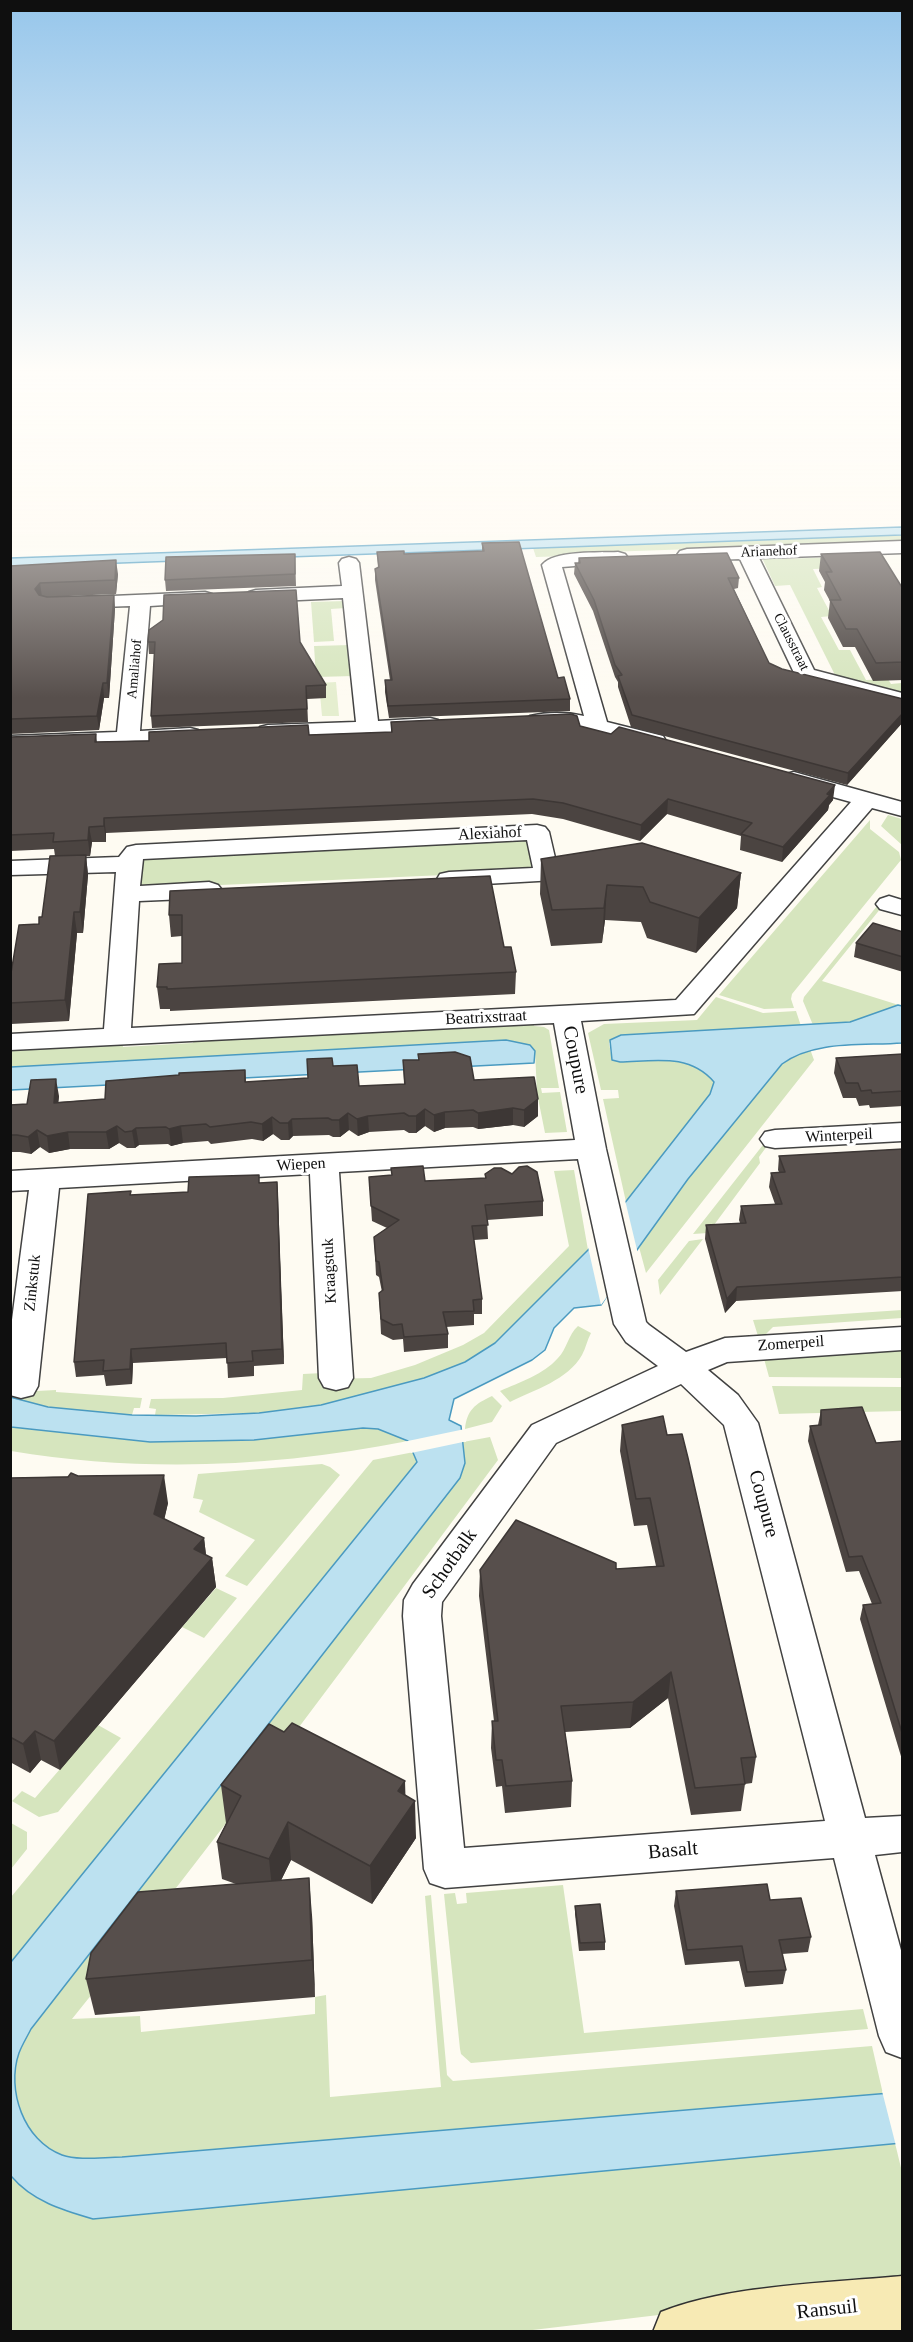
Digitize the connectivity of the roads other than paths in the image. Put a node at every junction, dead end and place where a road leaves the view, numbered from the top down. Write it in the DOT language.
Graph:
graph roads {
  1 [pos="903,547"];
  2 [pos="747,553"];
  3 [pos="667,556"];
  4 [pos="632,557"];
  5 [pos="349,562"];
  6 [pos="352,592"];
  7 [pos="141,600"];
  8 [pos="49,603"];
  9 [pos="903,699"];
  10 [pos="516,722"];
  11 [pos="447,725"];
  12 [pos="597,725"];
  13 [pos="368,728"];
  14 [pos="250,733"];
  15 [pos="215,734"];
  16 [pos="128,738"];
  17 [pos="10,743"];
  18 [pos="679,748"];
  19 [pos="768,772"];
  20 [pos="867,800"];
  21 [pos="903,809"];
  22 [pos="130,864"];
  23 [pos="10,868"];
  24 [pos="426,880"];
  25 [pos="238,889"];
  26 [pos="127,894"];
  27 [pos="566,1014"];
  28 [pos="117,1036"];
  29 [pos="10,1042"];
  30 [pos="903,1132"];
  31 [pos="775,1139"];
  32 [pos="591,1149"];
  33 [pos="324,1164"];
  34 [pos="45,1179"];
  35 [pos="10,1181"];
  36 [pos="903,1338"];
  37 [pos="683,1368"];
  38 [pos="336,1378"];
  39 [pos="21,1386"];
  40 [pos="903,1834"];
  41 [pos="851,1837"];
  42 [pos="445,1869"];
  43 [pos="903,2036"];
  44 [pos="903,2303"];
  45 [pos="681,2331"];
  1 -- 2 [label="street, Arianehof"];
  2 -- 3 [label="street, Arianehof"];
  2 -- 9 [label="street, Clausstraat"];
  4 -- 12 [label="street"];
  5 -- 6 [label="street"];
  6 -- 7 [label="street"];
  6 -- 13 [label="street"];
  7 -- 8 [label="street"];
  7 -- 16 [label="street, Amaliahof"];
  10 -- 12 [label="street"];
  11 -- 13 [label="street"];
  12 -- 18 [label="street"];
  13 -- 14 [label="street"];
  15 -- 16 [label="street"];
  16 -- 17 [label="street"];
  19 -- 20 [label="street"];
  20 -- 21 [label="street"];
  20 -- 27 [label="street, Beatrixstraat"];
  22 -- 23 [label="street"];
  22 -- 24 [label="street, Alexiahof"];
  22 -- 26 [label="street"];
  25 -- 26 [label="street"];
  26 -- 28 [label="street"];
  27 -- 28 [label="street, Beatrixstraat"];
  27 -- 32 [label="street, Coupure"];
  28 -- 29 [label="street, Beatrixstraat"];
  30 -- 31 [label="street, Winterpeil"];
  32 -- 33 [label="street, Wiepen"];
  32 -- 37 [label="street, Coupure"];
  33 -- 34 [label="street, Wiepen"];
  33 -- 38 [label="street, Kraagstuk"];
  34 -- 35 [label="street, Wiepen"];
  34 -- 39 [label="street, Zinkstuk"];
  36 -- 37 [label="street, Zomerpeil"];
  37 -- 41 [label="street, Coupure"];
  37 -- 42 [label="street, Schotbalk"];
  40 -- 41 [label="street, Basalt"];
  41 -- 42 [label="street, Basalt"];
  41 -- 43 [label="street, Coupure"];
  44 -- 45 [label="street, Ransuil"];
}
